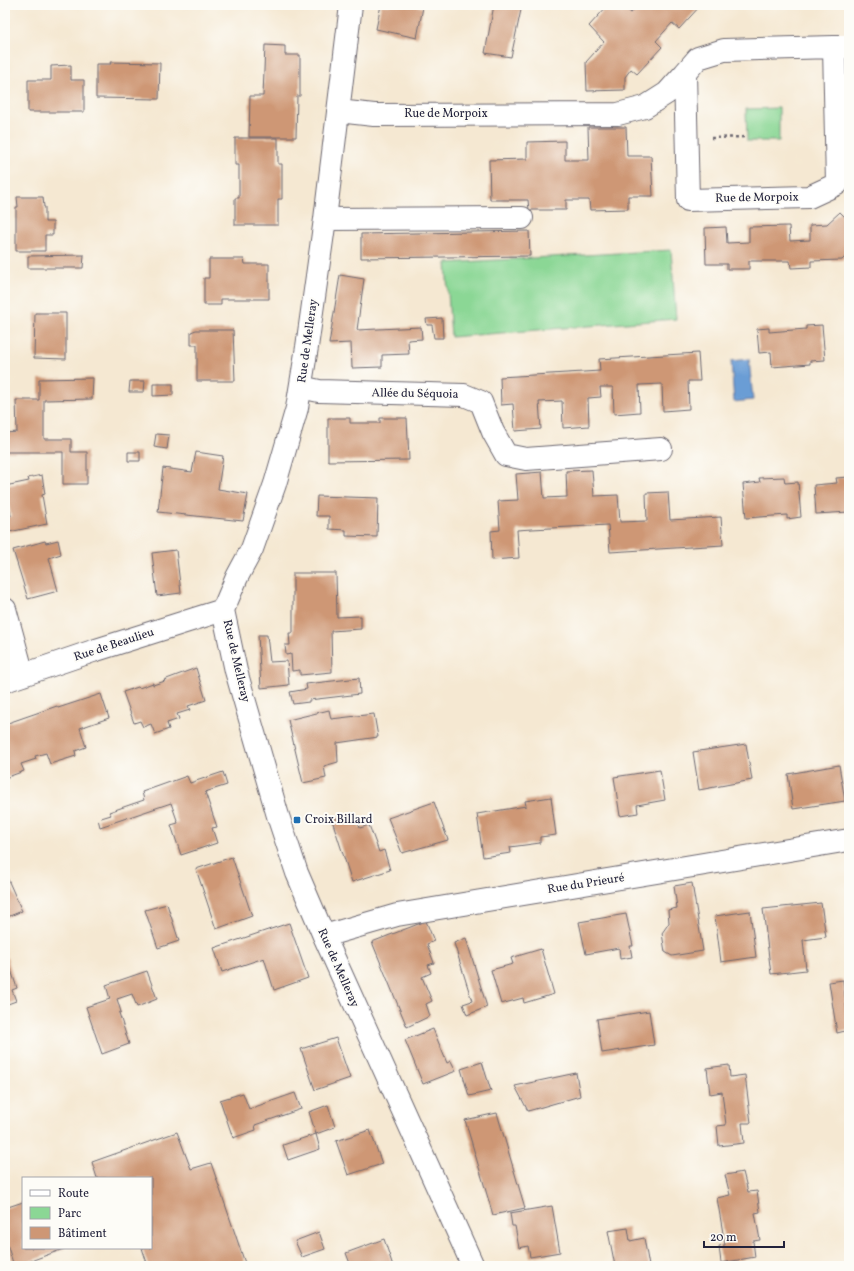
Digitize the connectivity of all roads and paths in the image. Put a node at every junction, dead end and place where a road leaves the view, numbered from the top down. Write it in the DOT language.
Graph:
graph roads {
  1 [pos="351,5"];
  2 [pos="842,47"];
  3 [pos="685,73"];
  4 [pos="338,111"];
  5 [pos="746,137"];
  6 [pos="686,139"];
  7 [pos="522,218"];
  8 [pos="325,220"];
  9 [pos="301,387"];
  10 [pos="661,449"];
  11 [pos="5,609"];
  12 [pos="223,610"];
  13 [pos="14,678"];
  14 [pos="849,840"];
  15 [pos="324,936"];
  16 [pos="473,1266"];
  1 -- 4 [label="street, Rue de Melleray"];
  2 -- 3 [label="street, Rue de Morpoix"];
  2 -- 6 [label="street, Rue de Morpoix"];
  3 -- 4 [label="street, Rue de Morpoix"];
  3 -- 6 [label="street, Rue de Morpoix"];
  4 -- 8 [label="street, Rue de Melleray"];
  5 -- 6 [label="path"];
  7 -- 8 [label="street"];
  8 -- 9 [label="street, Rue de Melleray"];
  9 -- 10 [label="street, Allée du Séquoia"];
  9 -- 12 [label="street, Rue de Melleray"];
  11 -- 13 [label="street"];
  12 -- 13 [label="street, Rue de Beaulieu"];
  12 -- 15 [label="street, Rue de Melleray"];
  14 -- 15 [label="street, Rue du Prieuré"];
  15 -- 16 [label="street, Rue de Melleray"];
}
